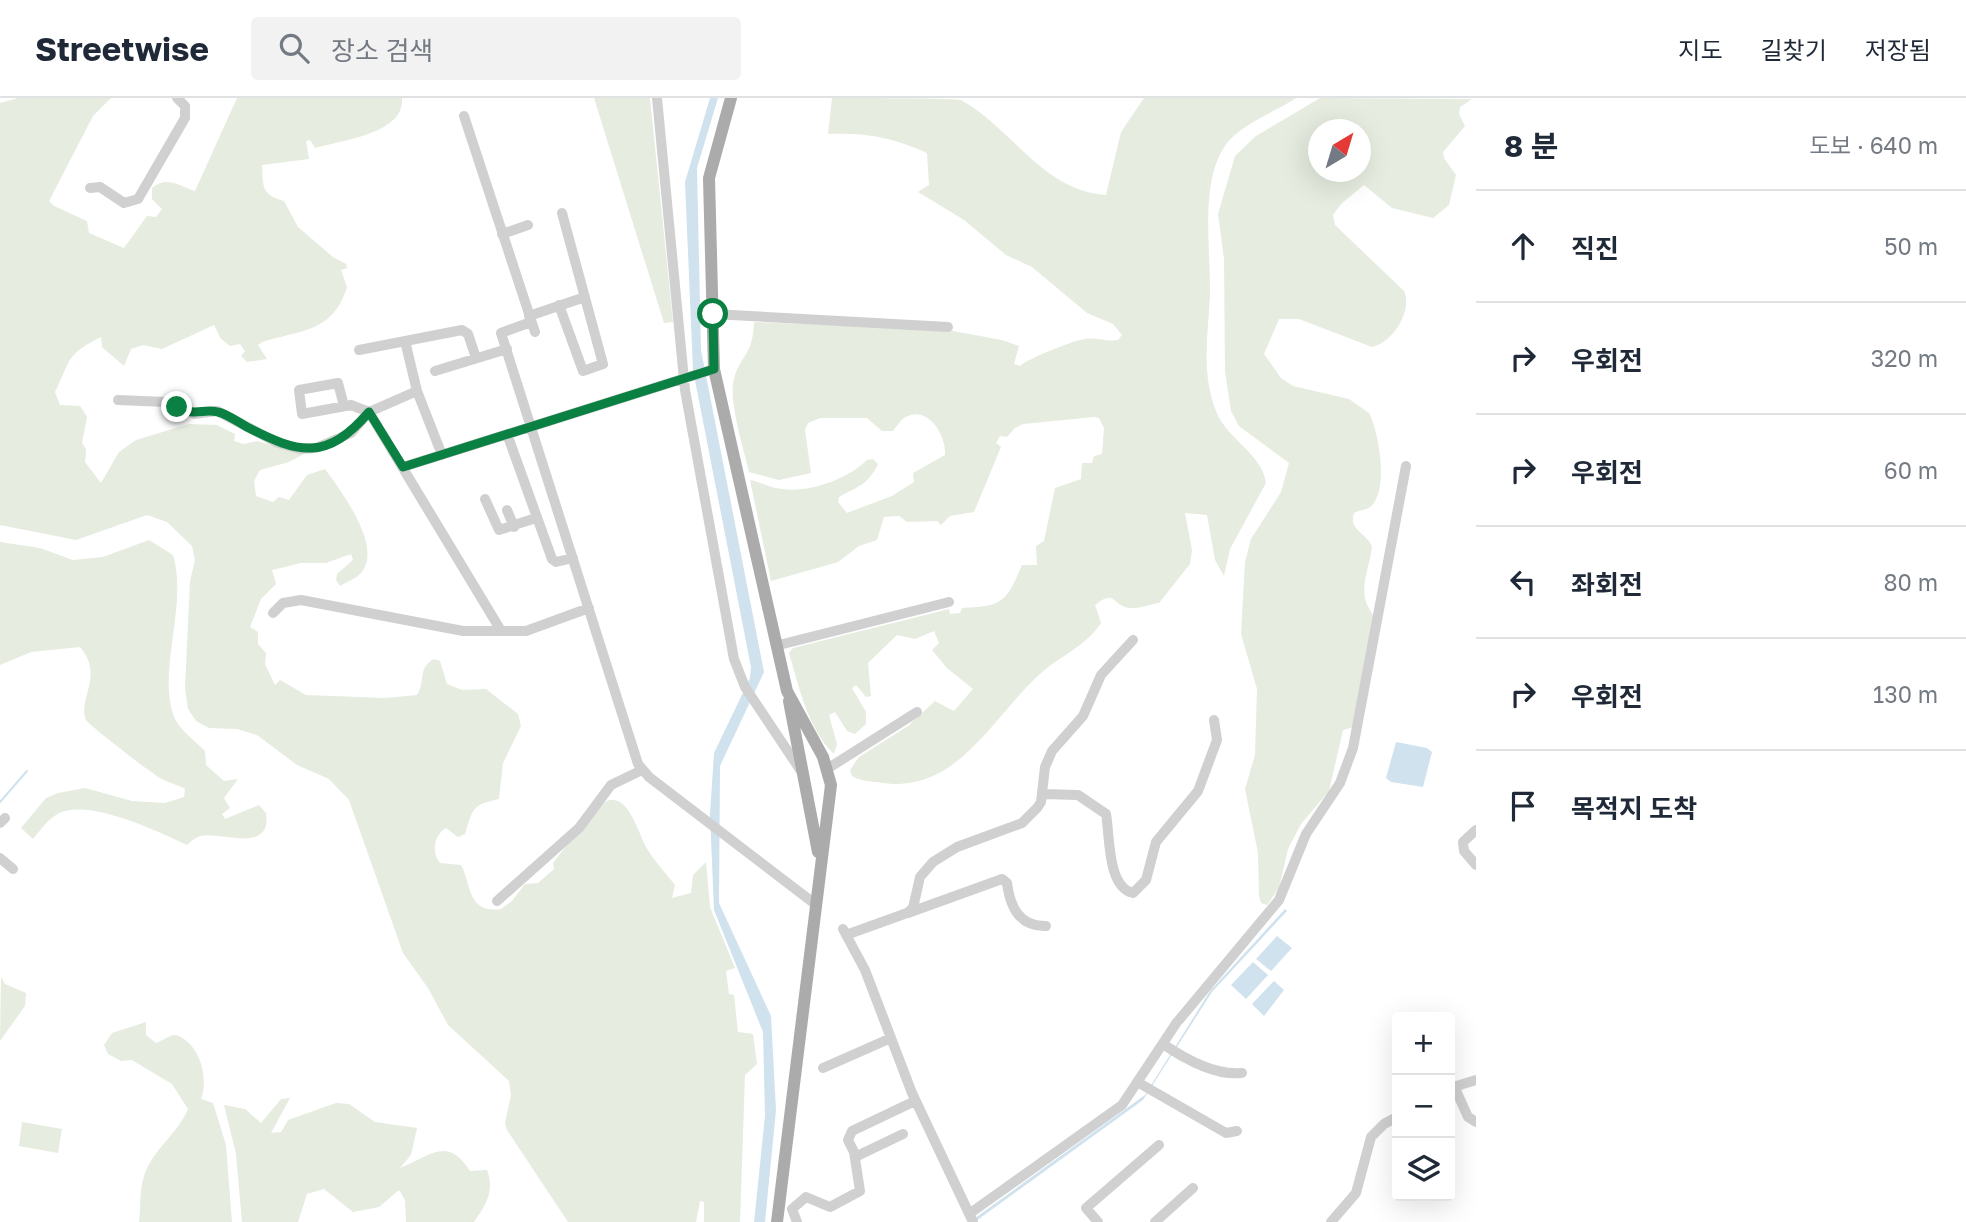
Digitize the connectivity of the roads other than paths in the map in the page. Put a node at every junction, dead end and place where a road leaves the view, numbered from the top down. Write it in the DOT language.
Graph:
graph roads {
  1 [pos="177,98"];
  2 [pos="657,98"];
  3 [pos="731,98"];
  4 [pos="464,116"];
  5 [pos="90,188"];
  6 [pos="562,213"];
  7 [pos="528,225"];
  8 [pos="502,233"];
  9 [pos="584,297"];
  10 [pos="559,305"];
  11 [pos="713,314"];
  12 [pos="532,323"];
  13 [pos="948,327"];
  14 [pos="405,341"];
  15 [pos="507,349"];
  16 [pos="359,350"];
  17 [pos="477,358"];
  18 [pos="710,370"];
  19 [pos="435,371"];
  20 [pos="687,376"];
  21 [pos="417,391"];
  22 [pos="118,400"];
  23 [pos="344,406"];
  24 [pos="369,412"];
  25 [pos="531,426"];
  26 [pos="507,434"];
  27 [pos="442,455"];
  28 [pos="1406,466"];
  29 [pos="403,467"];
  30 [pos="485,499"];
  31 [pos="507,510"];
  32 [pos="537,518"];
  33 [pos="514,527"];
  34 [pos="573,558"];
  35 [pos="949,602"];
  36 [pos="589,608"];
  37 [pos="273,613"];
  38 [pos="500,629"];
  39 [pos="1133,640"];
  40 [pos="779,645"];
  41 [pos="787,691"];
  42 [pos="917,712"];
  43 [pos="1213,720"];
  44 [pos="827,769"];
  45 [pos="642,770"];
  46 [pos="804,775"];
  47 [pos="1042,794"];
  48 [pos="1476,830"];
  49 [pos="0,858"];
  50 [pos="820,863"];
  51 [pos="1476,865"];
  52 [pos="13,869"];
  53 [pos="497,901"];
  54 [pos="815,904"];
  55 [pos="907,913"];
  56 [pos="1046,926"];
  57 [pos="891,1038"];
  58 [pos="1170,1049"];
  59 [pos="823,1068"];
  60 [pos="1242,1073"];
  61 [pos="1476,1080"];
  62 [pos="1139,1083"];
  63 [pos="1455,1086"];
  64 [pos="1455,1093"];
  65 [pos="915,1101"];
  66 [pos="1392,1120"];
  67 [pos="1476,1122"];
  68 [pos="1237,1131"];
  69 [pos="903,1134"];
  70 [pos="1159,1145"];
  71 [pos="855,1157"];
  72 [pos="1193,1188"];
  73 [pos="971,1219"];
  74 [pos="777,1222"];
  75 [pos="797,1222"];
  76 [pos="1098,1222"];
  77 [pos="1156,1222"];
  78 [pos="1331,1222"];
  1 -- 5 [label="street"];
  2 -- 20 [label="street"];
  3 -- 11 [label="main road"];
  4 -- 8 [label="street"];
  6 -- 9 [label="street"];
  7 -- 8 [label="street"];
  8 -- 12 [label="street"];
  9 -- 10 [label="street"];
  9 -- 10 [label="street"];
  10 -- 12 [label="street"];
  11 -- 13 [label="street"];
  11 -- 18 [label="main road"];
  12 -- 15 [label="street"];
  14 -- 16 [label="street"];
  14 -- 17 [label="street"];
  14 -- 21 [label="street"];
  15 -- 17 [label="street"];
  15 -- 25 [label="street"];
  17 -- 19 [label="street"];
  18 -- 20 [label="street"];
  18 -- 40 [label="main road"];
  20 -- 25 [label="street"];
  20 -- 46 [label="street"];
  21 -- 24 [label="street"];
  21 -- 27 [label="street"];
  22 -- 24 [label="street"];
  23 -- 23 [label="street"];
  23 -- 24 [label="street"];
  24 -- 29 [label="street"];
  25 -- 26 [label="street"];
  25 -- 34 [label="street"];
  26 -- 27 [label="street"];
  26 -- 32 [label="street"];
  27 -- 29 [label="street"];
  28 -- 58 [label="street"];
  29 -- 38 [label="street"];
  30 -- 33 [label="street"];
  31 -- 33 [label="street"];
  32 -- 33 [label="street"];
  32 -- 34 [label="street"];
  34 -- 36 [label="street"];
  35 -- 40 [label="street"];
  36 -- 38 [label="street"];
  36 -- 45 [label="street"];
  37 -- 38 [label="street"];
  39 -- 47 [label="street"];
  40 -- 41 [label="main road"];
  41 -- 44 [label="main road"];
  41 -- 46 [label="main road"];
  42 -- 44 [label="street"];
  43 -- 47 [label="street"];
  44 -- 50 [label="main road"];
  45 -- 53 [label="street"];
  45 -- 54 [label="street"];
  46 -- 50 [label="main road"];
  47 -- 55 [label="street"];
  48 -- 51 [label="street"];
  49 -- 52 [label="street"];
  50 -- 54 [label="main road"];
  54 -- 74 [label="main road"];
  55 -- 56 [label="street"];
  55 -- 57 [label="street"];
  57 -- 59 [label="street"];
  57 -- 65 [label="street"];
  58 -- 60 [label="street"];
  58 -- 62 [label="street"];
  61 -- 63 [label="street"];
  62 -- 68 [label="street"];
  62 -- 73 [label="street"];
  64 -- 67 [label="street"];
  65 -- 71 [label="street"];
  65 -- 73 [label="street"];
  66 -- 78 [label="street"];
  69 -- 71 [label="street"];
  70 -- 76 [label="street"];
  71 -- 75 [label="street"];
  72 -- 77 [label="street"];
}
